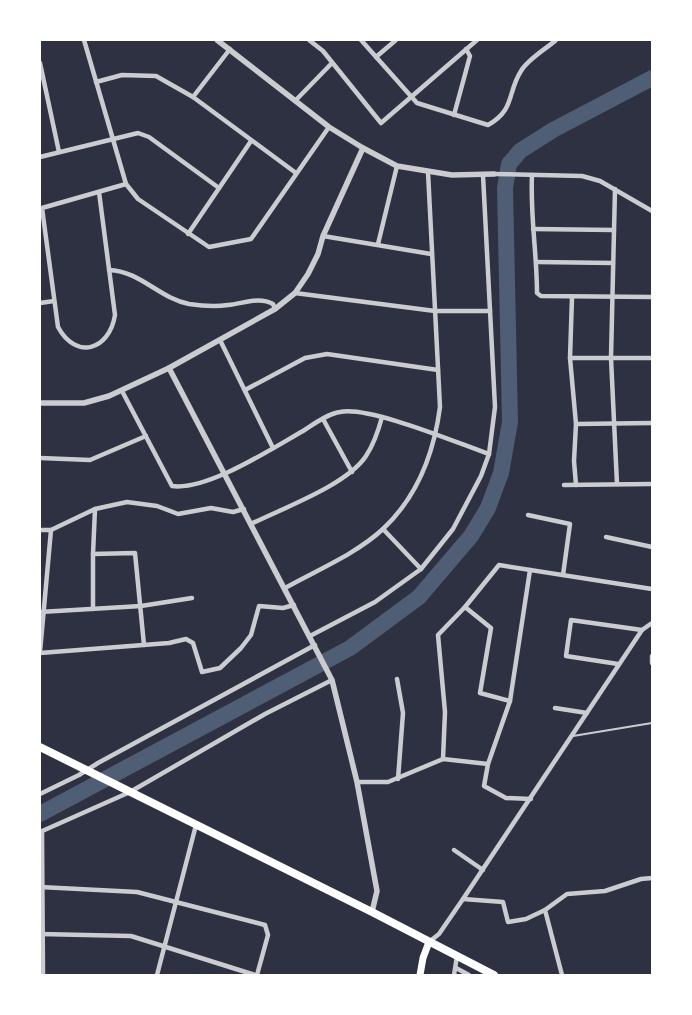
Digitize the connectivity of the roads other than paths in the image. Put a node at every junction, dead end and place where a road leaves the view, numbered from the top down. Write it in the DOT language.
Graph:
graph roads {
  1 [pos="84,40"];
  2 [pos="217,40"];
  3 [pos="309,40"];
  4 [pos="361,40"];
  5 [pos="396,40"];
  6 [pos="477,40"];
  7 [pos="556,40"];
  8 [pos="230,49"];
  9 [pos="466,49"];
  10 [pos="376,57"];
  11 [pos="40,63"];
  12 [pos="332,63"];
  13 [pos="96,82"];
  14 [pos="412,96"];
  15 [pos="194,97"];
  16 [pos="295,101"];
  17 [pos="454,115"];
  18 [pos="329,127"];
  19 [pos="113,138"];
  20 [pos="251,141"];
  21 [pos="363,148"];
  22 [pos="59,152"];
  23 [pos="40,157"];
  24 [pos="397,166"];
  25 [pos="428,172"];
  26 [pos="296,173"];
  27 [pos="483,174"];
  28 [pos="494,174"];
  29 [pos="529,175"];
  30 [pos="126,184"];
  31 [pos="219,188"];
  32 [pos="614,190"];
  33 [pos="99,192"];
  34 [pos="652,211"];
  35 [pos="533,228"];
  36 [pos="614,230"];
  37 [pos="188,234"];
  38 [pos="323,236"];
  39 [pos="378,244"];
  40 [pos="431,254"];
  41 [pos="537,262"];
  42 [pos="613,263"];
  43 [pos="109,270"];
  44 [pos="295,293"];
  45 [pos="572,297"];
  46 [pos="612,297"];
  47 [pos="652,297"];
  48 [pos="54,301"];
  49 [pos="40,303"];
  50 [pos="275,309"];
  51 [pos="435,310"];
  52 [pos="490,311"];
  53 [pos="220,340"];
  54 [pos="570,358"];
  55 [pos="610,358"];
  56 [pos="652,358"];
  57 [pos="169,368"];
  58 [pos="438,370"];
  59 [pos="244,390"];
  60 [pos="122,391"];
  61 [pos="40,404"];
  62 [pos="382,417"];
  63 [pos="323,419"];
  64 [pos="652,423"];
  65 [pos="576,424"];
  66 [pos="614,424"];
  67 [pos="146,436"];
  68 [pos="436,436"];
  69 [pos="273,448"];
  70 [pos="489,454"];
  71 [pos="40,458"];
  72 [pos="352,472"];
  73 [pos="225,474"];
  74 [pos="617,484"];
  75 [pos="652,484"];
  76 [pos="564,485"];
  77 [pos="576,485"];
  78 [pos="95,508"];
  79 [pos="244,509"];
  80 [pos="528,515"];
  81 [pos="251,524"];
  82 [pos="383,529"];
  83 [pos="40,530"];
  84 [pos="51,530"];
  85 [pos="606,536"];
  86 [pos="652,547"];
  87 [pos="93,554"];
  88 [pos="421,569"];
  89 [pos="530,570"];
  90 [pos="562,575"];
  91 [pos="285,588"];
  92 [pos="652,589"];
  93 [pos="192,598"];
  94 [pos="294,604"];
  95 [pos="141,606"];
  96 [pos="465,607"];
  97 [pos="93,609"];
  98 [pos="42,612"];
  99 [pos="652,623"];
  100 [pos="642,630"];
  101 [pos="310,636"];
  102 [pos="144,645"];
  103 [pos="315,645"];
  104 [pos="40,653"];
  105 [pos="652,656"];
  106 [pos="652,662"];
  107 [pos="618,664"];
  108 [pos="330,678"];
  109 [pos="397,679"];
  110 [pos="510,701"];
  111 [pos="555,708"];
  112 [pos="587,713"];
  113 [pos="652,723"];
  114 [pos="572,736"];
  115 [pos="40,747"];
  116 [pos="443,759"];
  117 [pos="488,764"];
  118 [pos="89,771"];
  119 [pos="398,779"];
  120 [pos="357,782"];
  121 [pos="127,791"];
  122 [pos="40,794"];
  123 [pos="531,799"];
  124 [pos="196,825"];
  125 [pos="41,831"];
  126 [pos="454,850"];
  127 [pos="483,870"];
  128 [pos="652,878"];
  129 [pos="42,887"];
  130 [pos="463,900"];
  131 [pos="176,901"];
  132 [pos="545,910"];
  133 [pos="372,912"];
  134 [pos="42,934"];
  135 [pos="429,942"];
  136 [pos="164,945"];
  137 [pos="457,956"];
  138 [pos="456,968"];
  139 [pos="43,975"];
  140 [pos="157,975"];
  141 [pos="256,975"];
  142 [pos="420,975"];
  143 [pos="454,975"];
  144 [pos="469,975"];
  145 [pos="494,975"];
  146 [pos="562,975"];
  1 -- 13 [label="street"];
  2 -- 8 [label="street"];
  3 -- 12 [label="street"];
  4 -- 10 [label="street"];
  5 -- 10 [label="street"];
  6 -- 9 [label="street"];
  7 -- 17 [label="street"];
  8 -- 15 [label="street"];
  8 -- 16 [label="street"];
  9 -- 14 [label="street"];
  9 -- 17 [label="street"];
  10 -- 14 [label="street"];
  11 -- 22 [label="street"];
  12 -- 14 [label="street"];
  12 -- 16 [label="street"];
  13 -- 15 [label="street"];
  13 -- 19 [label="street"];
  14 -- 17 [label="street"];
  15 -- 20 [label="street"];
  16 -- 18 [label="street"];
  18 -- 21 [label="street"];
  18 -- 26 [label="street"];
  19 -- 22 [label="street"];
  19 -- 30 [label="street"];
  19 -- 31 [label="street"];
  20 -- 26 [label="street"];
  20 -- 31 [label="street"];
  21 -- 24 [label="street"];
  21 -- 38 [label="street"];
  22 -- 23 [label="street"];
  24 -- 25 [label="street"];
  24 -- 39 [label="street"];
  25 -- 27 [label="street"];
  25 -- 40 [label="street"];
  26 -- 37 [label="street"];
  27 -- 28 [label="street"];
  27 -- 52 [label="street"];
  28 -- 29 [label="street"];
  29 -- 32 [label="street"];
  29 -- 35 [label="street"];
  30 -- 33 [label="street"];
  30 -- 37 [label="street"];
  31 -- 37 [label="street"];
  32 -- 34 [label="street"];
  32 -- 36 [label="street"];
  33 -- 43 [label="street"];
  33 -- 48 [label="street"];
  35 -- 36 [label="street"];
  35 -- 41 [label="street"];
  36 -- 42 [label="street"];
  38 -- 39 [label="street"];
  38 -- 44 [label="street"];
  39 -- 40 [label="street"];
  40 -- 51 [label="street"];
  41 -- 42 [label="street"];
  41 -- 45 [label="street"];
  42 -- 46 [label="street"];
  43 -- 48 [label="street"];
  43 -- 50 [label="street"];
  44 -- 50 [label="street"];
  44 -- 51 [label="street"];
  45 -- 46 [label="street"];
  45 -- 54 [label="street"];
  46 -- 47 [label="street"];
  46 -- 55 [label="street"];
  48 -- 49 [label="street"];
  50 -- 53 [label="street"];
  51 -- 52 [label="street"];
  51 -- 58 [label="street"];
  52 -- 70 [label="street"];
  53 -- 57 [label="street"];
  53 -- 59 [label="street"];
  54 -- 55 [label="street"];
  54 -- 65 [label="street"];
  55 -- 56 [label="street"];
  55 -- 66 [label="street"];
  57 -- 60 [label="street"];
  57 -- 73 [label="street"];
  58 -- 59 [label="street"];
  58 -- 68 [label="street"];
  59 -- 69 [label="street"];
  60 -- 61 [label="street"];
  60 -- 67 [label="street"];
  62 -- 63 [label="street"];
  62 -- 68 [label="street"];
  62 -- 72 [label="street"];
  63 -- 69 [label="street"];
  63 -- 72 [label="street"];
  64 -- 66 [label="street"];
  65 -- 66 [label="street"];
  65 -- 77 [label="street"];
  66 -- 74 [label="street"];
  67 -- 71 [label="street"];
  67 -- 73 [label="street"];
  68 -- 70 [label="street"];
  68 -- 82 [label="street"];
  69 -- 73 [label="street"];
  70 -- 88 [label="street"];
  72 -- 81 [label="street"];
  73 -- 79 [label="street"];
  74 -- 75 [label="street"];
  74 -- 77 [label="street"];
  76 -- 77 [label="street"];
  78 -- 79 [label="street"];
  78 -- 84 [label="street"];
  78 -- 87 [label="street"];
  79 -- 81 [label="street"];
  80 -- 90 [label="street"];
  81 -- 91 [label="street"];
  82 -- 88 [label="street"];
  82 -- 91 [label="street"];
  83 -- 84 [label="street"];
  84 -- 98 [label="street"];
  85 -- 86 [label="street"];
  87 -- 95 [label="street"];
  87 -- 97 [label="street"];
  88 -- 101 [label="street"];
  89 -- 90 [label="street"];
  89 -- 96 [label="street"];
  89 -- 110 [label="street"];
  90 -- 92 [label="street"];
  91 -- 94 [label="street"];
  93 -- 95 [label="street"];
  94 -- 101 [label="street"];
  94 -- 102 [label="street"];
  95 -- 97 [label="street"];
  95 -- 102 [label="street"];
  96 -- 110 [label="street"];
  96 -- 116 [label="street"];
  97 -- 98 [label="street"];
  98 -- 104 [label="street"];
  99 -- 100 [label="street"];
  100 -- 107 [label="street"];
  100 -- 107 [label="street"];
  101 -- 103 [label="street"];
  102 -- 104 [label="street"];
  103 -- 108 [label="street"];
  103 -- 118 [label="street"];
  105 -- 106 [label="street"];
  107 -- 112 [label="street"];
  108 -- 120 [label="street"];
  108 -- 121 [label="street"];
  109 -- 119 [label="street"];
  110 -- 117 [label="street"];
  111 -- 112 [label="street"];
  112 -- 114 [label="street"];
  113 -- 114 [label="lane"];
  114 -- 123 [label="street"];
  115 -- 118 [label="highway"];
  116 -- 117 [label="street"];
  116 -- 119 [label="street"];
  117 -- 123 [label="street"];
  118 -- 121 [label="highway"];
  118 -- 122 [label="street"];
  119 -- 120 [label="street"];
  120 -- 133 [label="street"];
  121 -- 124 [label="highway"];
  121 -- 125 [label="street"];
  123 -- 127 [label="street"];
  124 -- 131 [label="street"];
  124 -- 133 [label="highway"];
  125 -- 129 [label="street"];
  126 -- 127 [label="street"];
  127 -- 130 [label="street"];
  128 -- 132 [label="street"];
  129 -- 131 [label="street"];
  129 -- 134 [label="street"];
  130 -- 132 [label="street"];
  130 -- 135 [label="street"];
  131 -- 136 [label="street"];
  131 -- 141 [label="street"];
  132 -- 146 [label="street"];
  133 -- 135 [label="highway"];
  134 -- 136 [label="street"];
  134 -- 139 [label="street"];
  135 -- 137 [label="highway"];
  135 -- 142 [label="main road"];
  136 -- 140 [label="street"];
  136 -- 141 [label="street"];
  137 -- 138 [label="street"];
  137 -- 145 [label="highway"];
  138 -- 143 [label="street"];
  138 -- 144 [label="street"];
}
